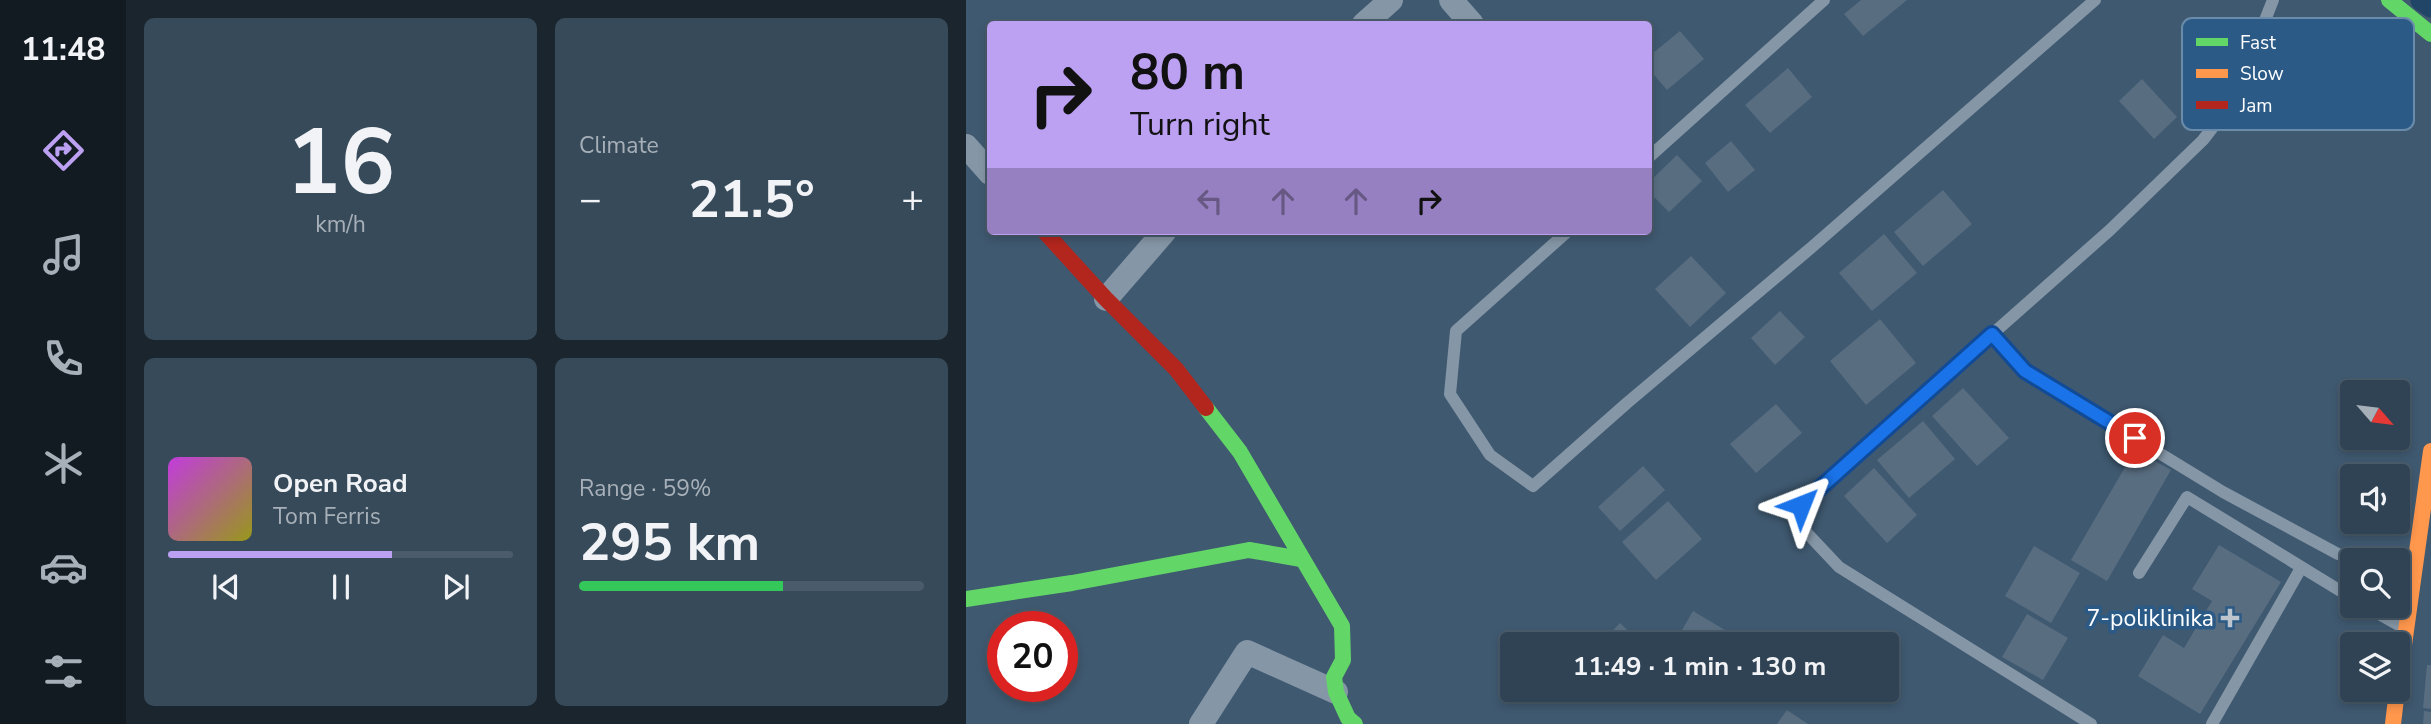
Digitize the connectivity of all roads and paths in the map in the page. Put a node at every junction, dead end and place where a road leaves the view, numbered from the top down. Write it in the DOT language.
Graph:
graph roads {
  1 [pos="1391,0"];
  2 [pos="1451,0"];
  3 [pos="1824,0"];
  4 [pos="2095,0"];
  5 [pos="2273,0"];
  6 [pos="2389,0"];
  7 [pos="2266,18"];
  8 [pos="2412,18"];
  9 [pos="2414,20"];
  10 [pos="1367,21"];
  11 [pos="1469,21"];
  12 [pos="2431,33"];
  13 [pos="2210,130"];
  14 [pos="966,146"];
  15 [pos="1652,154"];
  16 [pos="987,170"];
  17 [pos="1048,235"];
  18 [pos="1162,235"];
  19 [pos="1564,235"];
  20 [pos="1106,299"];
  21 [pos="1992,334"];
  22 [pos="2431,451"];
  23 [pos="2410,548"];
  24 [pos="2340,555"];
  25 [pos="1301,559"];
  26 [pos="2301,568"];
  27 [pos="2139,573"];
  28 [pos="2340,591"];
  29 [pos="966,599"];
  30 [pos="2385,618"];
  31 [pos="2404,618"];
  32 [pos="2404,629"];
  33 [pos="2404,632"];
  34 [pos="1336,692"];
  35 [pos="2396,702"];
  36 [pos="1201,724"];
  37 [pos="1355,724"];
  38 [pos="2091,724"];
  39 [pos="2212,724"];
  40 [pos="2393,724"];
  1 -- 10 [label="street"];
  2 -- 11 [label="street"];
  3 -- 15 [label="lane"];
  4 -- 19 [label="lane"];
  5 -- 7 [label="lane"];
  6 -- 8 [label="street"];
  9 -- 12 [label="street"];
  13 -- 21 [label="lane"];
  14 -- 16 [label="street"];
  17 -- 20 [label="street"];
  18 -- 20 [label="street"];
  20 -- 25 [label="street"];
  21 -- 24 [label="lane"];
  21 -- 38 [label="lane"];
  22 -- 23 [label="street"];
  25 -- 29 [label="street"];
  25 -- 34 [label="street"];
  26 -- 27 [label="lane"];
  26 -- 28 [label="lane"];
  26 -- 39 [label="lane"];
  30 -- 32 [label="lane"];
  31 -- 32 [label="street"];
  32 -- 33 [label="street"];
  34 -- 36 [label="street"];
  34 -- 37 [label="street"];
  35 -- 40 [label="street"];
}
